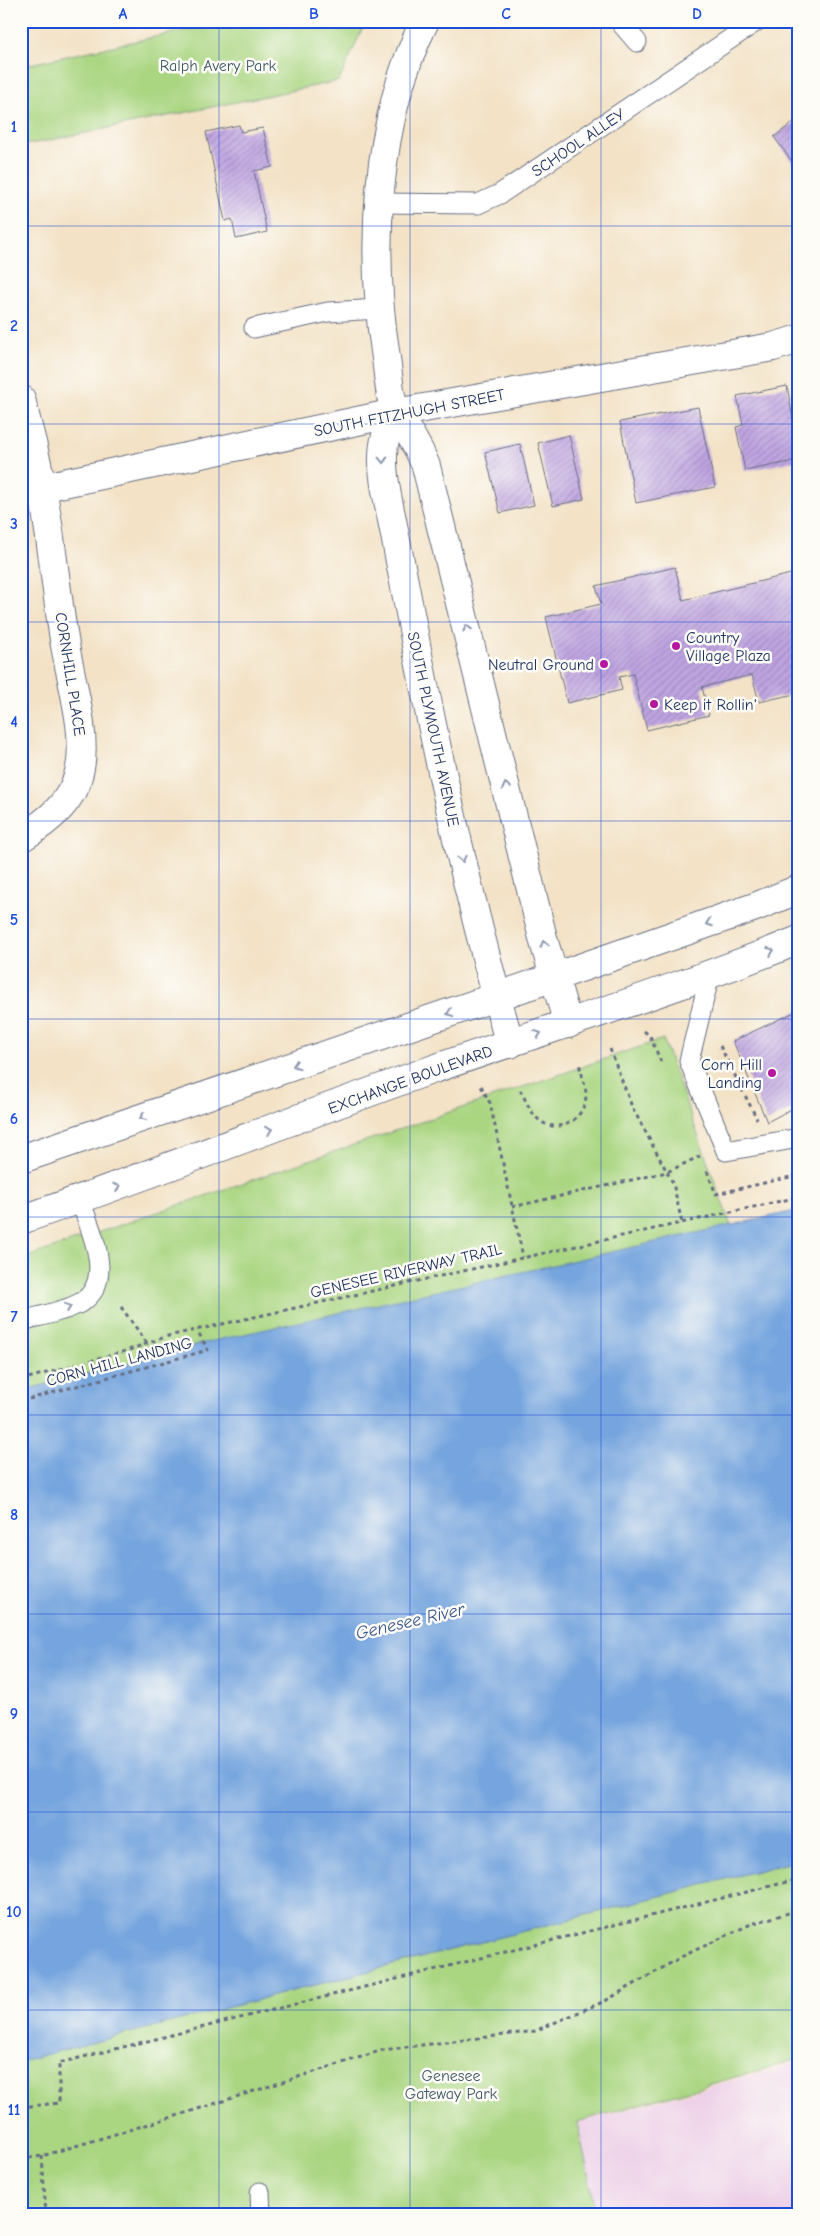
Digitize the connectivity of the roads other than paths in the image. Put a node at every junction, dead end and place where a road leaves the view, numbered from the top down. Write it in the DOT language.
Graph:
graph roads {
  1 [pos="425,21"];
  2 [pos="619,21"];
  3 [pos="757,21"];
  4 [pos="637,42"];
  5 [pos="380,203"];
  6 [pos="379,309"];
  7 [pos="254,328"];
  8 [pos="799,339"];
  9 [pos="21,400"];
  10 [pos="395,413"];
  11 [pos="32,490"];
  12 [pos="21,838"];
  13 [pos="799,889"];
  14 [pos="799,940"];
  15 [pos="710,974"];
  16 [pos="554,977"];
  17 [pos="496,997"];
  18 [pos="568,1024"];
  19 [pos="510,1044"];
  20 [pos="799,1138"];
  21 [pos="21,1159"];
  22 [pos="80,1200"];
  23 [pos="21,1220"];
  24 [pos="21,1321"];
  25 [pos="260,2192"];
  26 [pos="261,2215"];
  1 -- 5 [label="main road"];
  2 -- 4 [label="lane"];
  3 -- 5 [label="lane, SCHOOL ALLEY"];
  5 -- 6 [label="main road"];
  6 -- 7 [label="lane"];
  6 -- 10 [label="main road"];
  8 -- 10 [label="main road, SOUTH FITZHUGH STREET"];
  9 -- 11 [label="main road, CORNHILL PLACE"];
  10 -- 11 [label="main road, SOUTH FITZHUGH STREET"];
  16 -- 10 [label="main road, one-way"];
  10 -- 17 [label="main road, SOUTH PLYMOUTH AVENUE, one-way"];
  11 -- 12 [label="main road, CORNHILL PLACE"];
  13 -- 16 [label="main road, one-way"];
  15 -- 14 [label="main road, EXCHANGE BOULEVARD, one-way"];
  15 -- 18 [label="main road, EXCHANGE BOULEVARD"];
  15 -- 20 [label="lane"];
  16 -- 17 [label="main road"];
  16 -- 18 [label="main road"];
  17 -- 19 [label="main road, SOUTH PLYMOUTH AVENUE"];
  17 -- 21 [label="main road, one-way"];
  19 -- 18 [label="main road, EXCHANGE BOULEVARD, one-way"];
  22 -- 19 [label="main road, EXCHANGE BOULEVARD, one-way"];
  22 -- 23 [label="main road, EXCHANGE BOULEVARD"];
  24 -- 22 [label="lane, one-way"];
  25 -- 26 [label="lane"];
}
